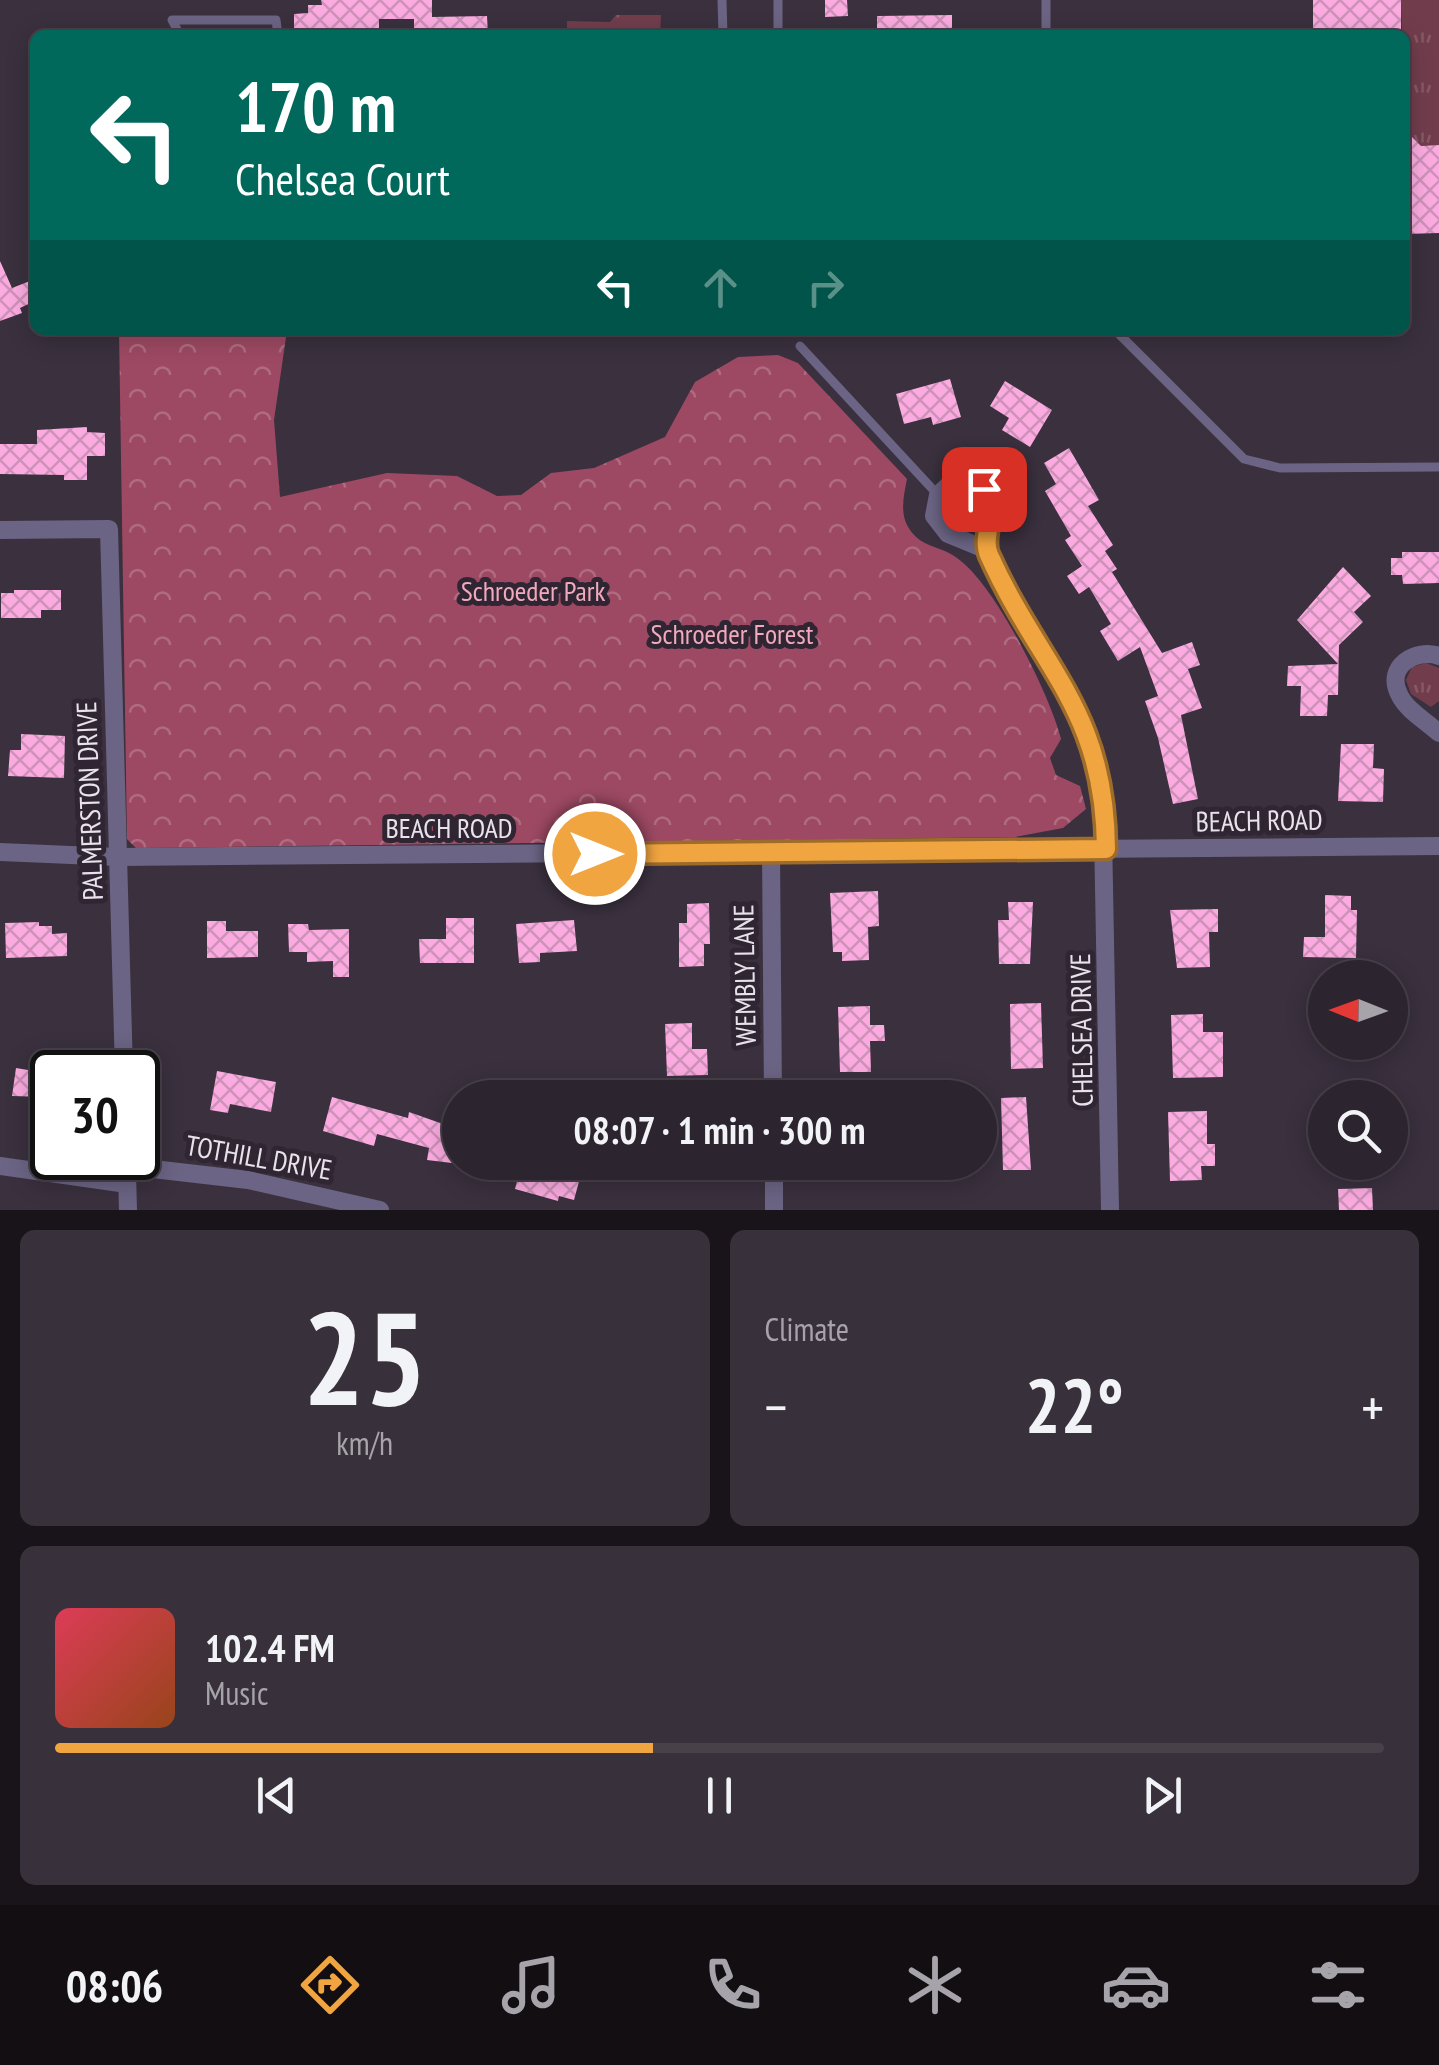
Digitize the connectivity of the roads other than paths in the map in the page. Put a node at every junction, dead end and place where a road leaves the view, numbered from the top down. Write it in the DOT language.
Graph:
graph roads {
  1 [pos="722,0"];
  2 [pos="778,0"];
  3 [pos="1046,0"];
  4 [pos="177,30"];
  5 [pos="277,30"];
  6 [pos="723,30"];
  7 [pos="778,30"];
  8 [pos="1046,30"];
  9 [pos="1120,335"];
  10 [pos="800,346"];
  11 [pos="1439,467"];
  12 [pos="938,495"];
  13 [pos="0,530"];
  14 [pos="987,550"];
  15 [pos="1439,656"];
  16 [pos="1439,733"];
  17 [pos="1439,846"];
  18 [pos="1106,849"];
  19 [pos="0,852"];
  20 [pos="771,852"];
  21 [pos="118,857"];
  22 [pos="123,1050"];
  23 [pos="773,1080"];
  24 [pos="0,1166"];
  25 [pos="30,1167"];
  26 [pos="160,1172"];
  27 [pos="127,1180"];
  28 [pos="774,1180"];
  29 [pos="128,1210"];
  30 [pos="380,1210"];
  31 [pos="774,1210"];
  32 [pos="1110,1210"];
  1 -- 6 [label="lane"];
  2 -- 7 [label="lane"];
  3 -- 8 [label="lane"];
  4 -- 5 [label="lane"];
  9 -- 11 [label="lane"];
  10 -- 12 [label="lane"];
  12 -- 14 [label="street"];
  12 -- 14 [label="street"];
  13 -- 21 [label="street, PALMERSTON DRIVE"];
  14 -- 18 [label="street, CHELSEA DRIVE"];
  15 -- 16 [label="street"];
  17 -- 18 [label="street, BEACH ROAD"];
  18 -- 20 [label="street, BEACH ROAD"];
  18 -- 32 [label="street, CHELSEA DRIVE"];
  19 -- 21 [label="street, BEACH ROAD"];
  20 -- 21 [label="street, BEACH ROAD"];
  20 -- 23 [label="street, WEMBLY LANE"];
  21 -- 22 [label="street, PALMERSTON DRIVE"];
  24 -- 25 [label="street, TOTHILL DRIVE"];
  26 -- 30 [label="street, TOTHILL DRIVE"];
  27 -- 29 [label="street"];
  28 -- 31 [label="street"];
}
